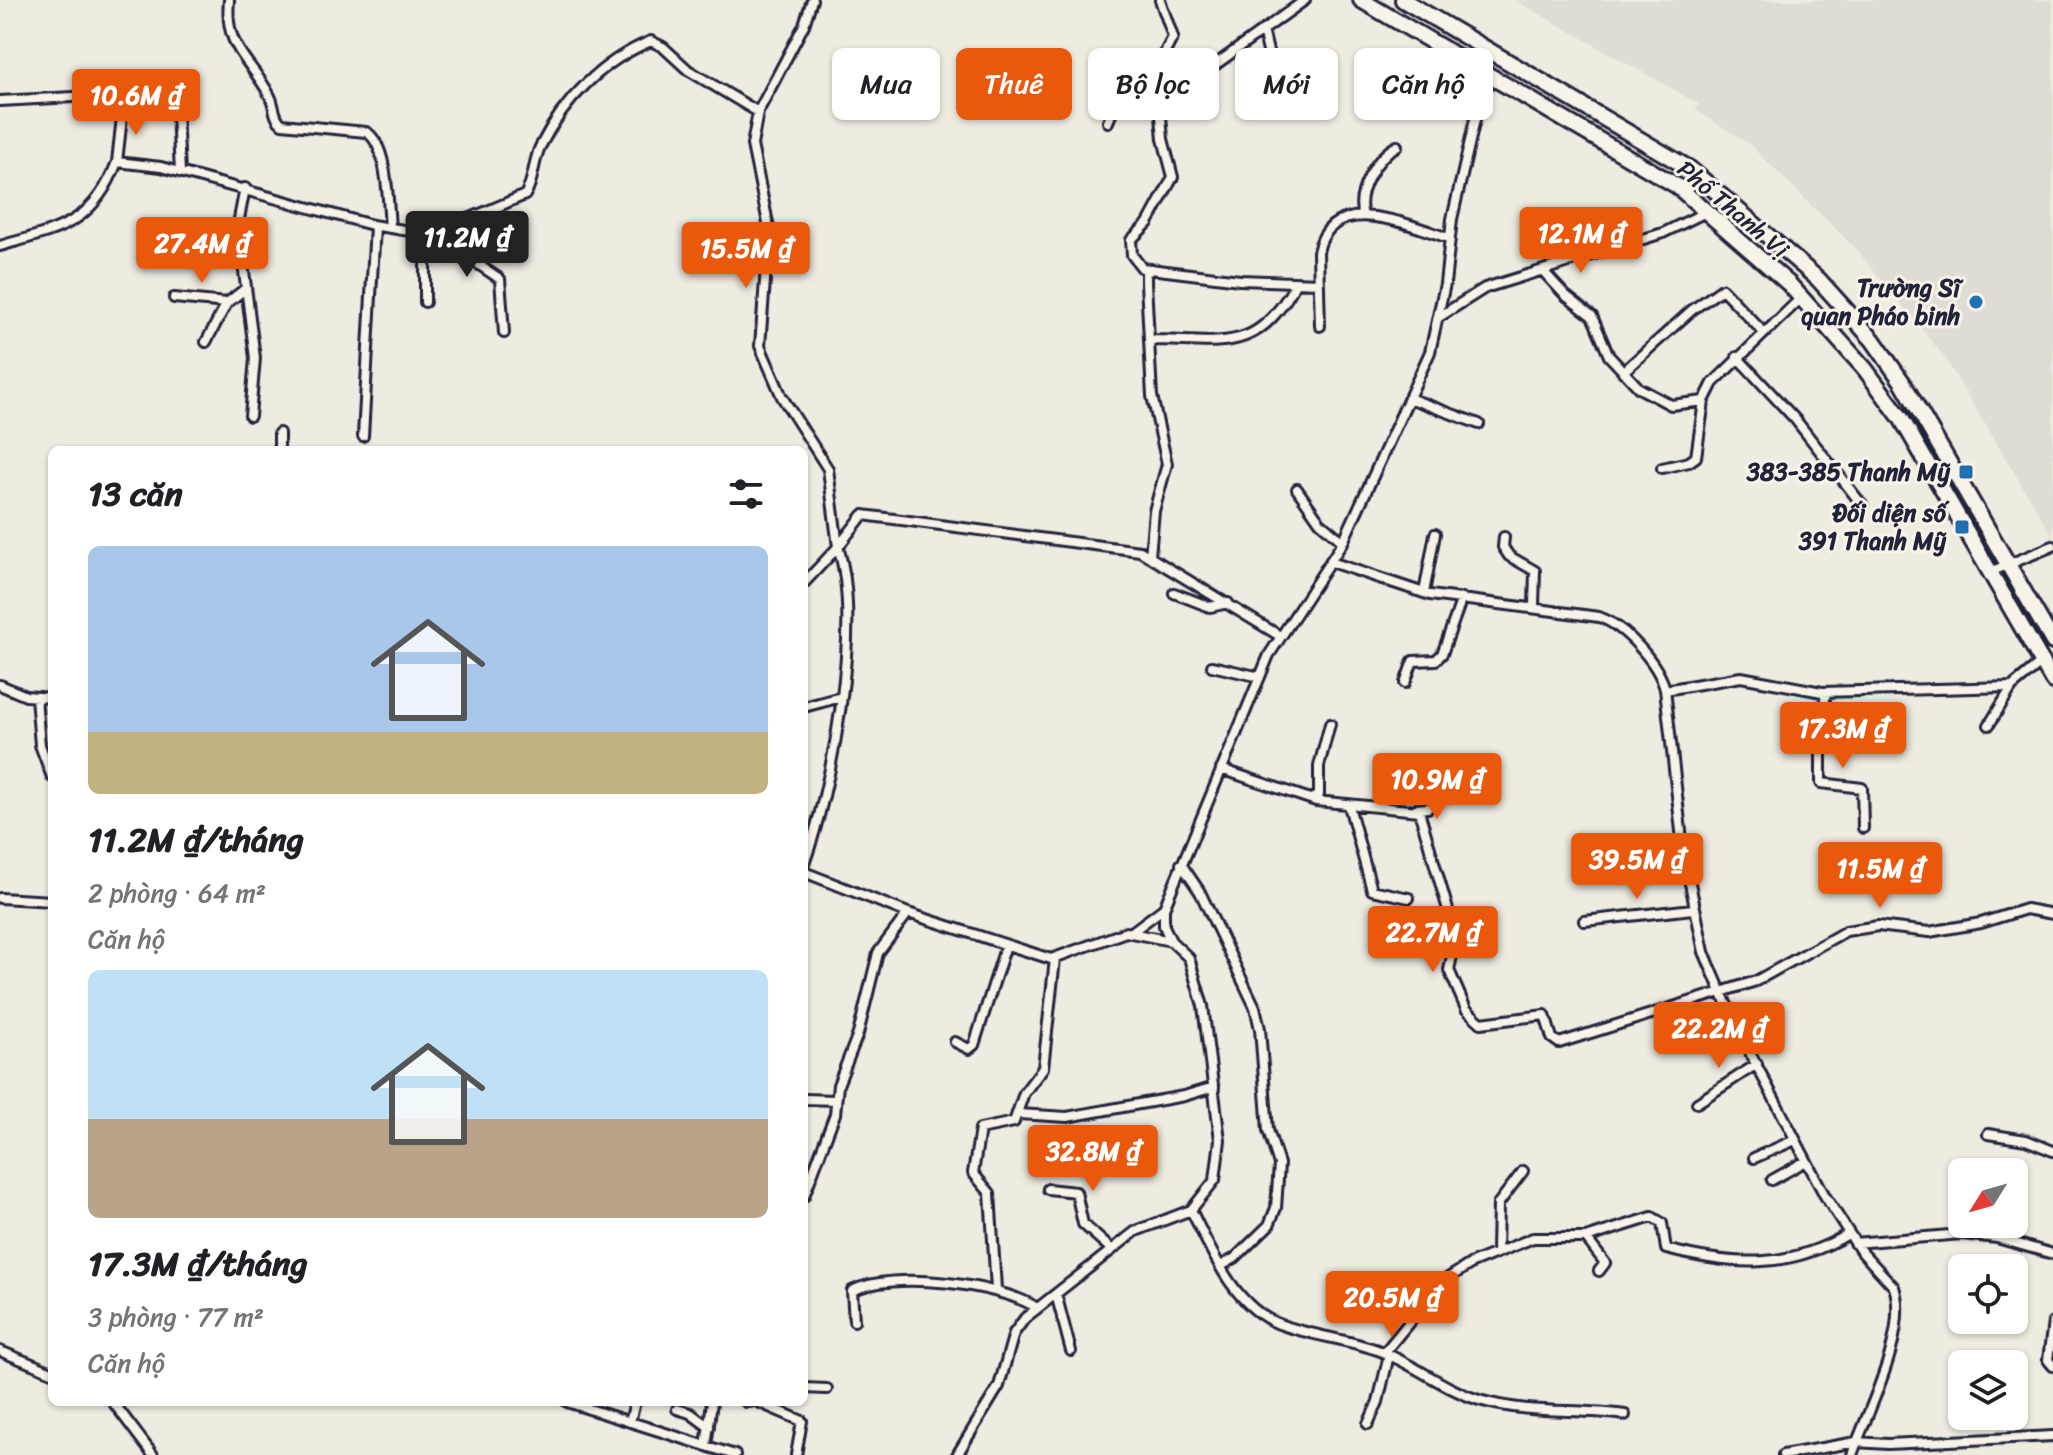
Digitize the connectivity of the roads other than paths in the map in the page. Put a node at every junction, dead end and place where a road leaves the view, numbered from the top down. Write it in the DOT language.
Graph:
graph roads {
  1 [pos="229,0"];
  2 [pos="812,0"];
  3 [pos="1160,0"];
  4 [pos="1305,0"];
  5 [pos="1361,0"];
  6 [pos="1403,0"];
  7 [pos="1263,30"];
  8 [pos="1167,48"];
  9 [pos="1267,48"];
  10 [pos="1439,48"];
  11 [pos="1219,62"];
  12 [pos="1493,81"];
  13 [pos="0,101"];
  14 [pos="123,108"];
  15 [pos="758,112"];
  16 [pos="1161,120"];
  17 [pos="1475,120"];
  18 [pos="1397,146"];
  19 [pos="117,162"];
  20 [pos="180,172"];
  21 [pos="245,188"];
  22 [pos="1709,211"];
  23 [pos="1363,215"];
  24 [pos="470,218"];
  25 [pos="375,226"];
  26 [pos="390,228"];
  27 [pos="416,232"];
  28 [pos="1448,238"];
  29 [pos="0,246"];
  30 [pos="1152,269"];
  31 [pos="1543,271"];
  32 [pos="1296,283"];
  33 [pos="1319,283"];
  34 [pos="245,289"];
  35 [pos="1802,297"];
  36 [pos="174,298"];
  37 [pos="425,302"];
  38 [pos="227,303"];
  39 [pos="1439,317"];
  40 [pos="1320,326"];
  41 [pos="504,333"];
  42 [pos="1764,333"];
  43 [pos="1149,340"];
  44 [pos="206,342"];
  45 [pos="1737,357"];
  46 [pos="1623,372"];
  47 [pos="1409,398"];
  48 [pos="1704,401"];
  49 [pos="250,416"];
  50 [pos="1479,424"];
  51 [pos="279,433"];
  52 [pos="363,436"];
  53 [pos="279,446"];
  54 [pos="1662,468"];
  55 [pos="1297,489"];
  56 [pos="1863,506"];
  57 [pos="1435,534"];
  58 [pos="1504,537"];
  59 [pos="1343,542"];
  60 [pos="2053,546"];
  61 [pos="838,547"];
  62 [pos="1150,556"];
  63 [pos="1331,562"];
  64 [pos="2009,564"];
  65 [pos="1990,572"];
  66 [pos="808,579"];
  67 [pos="1174,593"];
  68 [pos="1424,593"];
  69 [pos="1462,598"];
  70 [pos="1228,603"];
  71 [pos="1534,606"];
  72 [pos="1280,636"];
  73 [pos="2053,642"];
  74 [pos="2042,662"];
  75 [pos="1212,666"];
  76 [pos="1260,677"];
  77 [pos="2053,681"];
  78 [pos="1405,683"];
  79 [pos="0,685"];
  80 [pos="2012,687"];
  81 [pos="1665,690"];
  82 [pos="1826,692"];
  83 [pos="36,697"];
  84 [pos="841,697"];
  85 [pos="48,698"];
  86 [pos="808,706"];
  87 [pos="1330,724"];
  88 [pos="1989,725"];
  89 [pos="48,766"];
  90 [pos="1221,769"];
  91 [pos="1444,795"];
  92 [pos="1310,800"];
  93 [pos="1349,806"];
  94 [pos="1415,809"];
  95 [pos="1863,828"];
  96 [pos="808,851"];
  97 [pos="1181,864"];
  98 [pos="808,874"];
  99 [pos="0,898"];
  100 [pos="1409,898"];
  101 [pos="48,901"];
  102 [pos="1164,908"];
  103 [pos="1693,909"];
  104 [pos="908,913"];
  105 [pos="2053,914"];
  106 [pos="1584,921"];
  107 [pos="1132,932"];
  108 [pos="1171,941"];
  109 [pos="1006,945"];
  110 [pos="1055,959"];
  111 [pos="1721,993"];
  112 [pos="955,1042"];
  113 [pos="1757,1064"];
  114 [pos="1214,1087"];
  115 [pos="808,1099"];
  116 [pos="835,1100"];
  117 [pos="1697,1103"];
  118 [pos="1019,1114"];
  119 [pos="1988,1134"];
  120 [pos="1795,1140"];
  121 [pos="2053,1151"];
  122 [pos="1754,1158"];
  123 [pos="1806,1161"];
  124 [pos="1523,1171"];
  125 [pos="1772,1180"];
  126 [pos="808,1185"];
  127 [pos="1048,1189"];
  128 [pos="1191,1210"];
  129 [pos="1848,1234"];
  130 [pos="1586,1238"];
  131 [pos="1854,1243"];
  132 [pos="1112,1250"];
  133 [pos="1497,1252"];
  134 [pos="2053,1254"];
  135 [pos="1221,1266"];
  136 [pos="1599,1271"];
  137 [pos="996,1289"];
  138 [pos="1056,1294"];
  139 [pos="1037,1308"];
  140 [pos="854,1321"];
  141 [pos="2053,1322"];
  142 [pos="0,1351"];
  143 [pos="1071,1351"];
  144 [pos="1387,1354"];
  145 [pos="2053,1366"];
  146 [pos="48,1370"];
  147 [pos="808,1388"];
  148 [pos="827,1389"];
  149 [pos="116,1406"];
  150 [pos="580,1406"];
  151 [pos="634,1406"];
  152 [pos="712,1406"];
  153 [pos="782,1406"];
  154 [pos="677,1409"];
  155 [pos="1625,1415"];
  156 [pos="630,1422"];
  157 [pos="1368,1424"];
  158 [pos="2053,1426"];
  159 [pos="709,1427"];
  160 [pos="2052,1436"];
  161 [pos="1856,1442"];
  162 [pos="706,1446"];
  163 [pos="153,1455"];
  164 [pos="735,1455"];
  165 [pos="796,1455"];
  166 [pos="957,1455"];
  167 [pos="1783,1455"];
  168 [pos="1852,1455"];
  1 -- 26 [label="street"];
  2 -- 15 [label="street"];
  3 -- 8 [label="street"];
  4 -- 7 [label="street"];
  5 -- 10 [label="main road, Phố Thanh Vị"];
  6 -- 64 [label="main road, Phố Thanh Vị"];
  7 -- 9 [label="street"];
  7 -- 11 [label="street"];
  12 -- 22 [label="main road, Phố Thanh Vị"];
  13 -- 14 [label="street"];
  14 -- 19 [label="street"];
  14 -- 20 [label="street"];
  15 -- 24 [label="street"];
  15 -- 61 [label="street"];
  16 -- 30 [label="street"];
  17 -- 28 [label="street"];
  18 -- 23 [label="street"];
  19 -- 20 [label="street"];
  19 -- 29 [label="street"];
  20 -- 21 [label="street"];
  21 -- 25 [label="street"];
  21 -- 34 [label="street"];
  22 -- 31 [label="street"];
  22 -- 35 [label="main road, Phố Thanh Vị"];
  23 -- 28 [label="street"];
  23 -- 33 [label="street"];
  24 -- 27 [label="street"];
  24 -- 41 [label="street"];
  25 -- 26 [label="street"];
  25 -- 52 [label="street"];
  26 -- 27 [label="street"];
  27 -- 37 [label="street"];
  28 -- 39 [label="street"];
  30 -- 32 [label="street"];
  30 -- 43 [label="street"];
  31 -- 39 [label="street"];
  31 -- 46 [label="street"];
  32 -- 33 [label="street"];
  32 -- 43 [label="street"];
  33 -- 40 [label="street"];
  34 -- 38 [label="street"];
  34 -- 49 [label="street"];
  35 -- 42 [label="street"];
  35 -- 65 [label="main road, Phố Thanh Vị"];
  36 -- 38 [label="street"];
  38 -- 44 [label="street"];
  39 -- 47 [label="street"];
  42 -- 45 [label="street"];
  42 -- 46 [label="street"];
  43 -- 62 [label="street"];
  45 -- 48 [label="street"];
  45 -- 56 [label="street"];
  46 -- 48 [label="street"];
  47 -- 50 [label="street"];
  47 -- 59 [label="street"];
  48 -- 54 [label="street"];
  51 -- 53 [label="street"];
  55 -- 59 [label="street"];
  57 -- 68 [label="street"];
  58 -- 71 [label="street"];
  59 -- 63 [label="street"];
  60 -- 64 [label="street"];
  61 -- 62 [label="street"];
  61 -- 66 [label="street"];
  61 -- 84 [label="street"];
  62 -- 70 [label="street"];
  63 -- 68 [label="street"];
  63 -- 72 [label="street"];
  64 -- 65 [label="street"];
  64 -- 73 [label="main road, Phố Thanh Vị"];
  65 -- 74 [label="main road, Phố Thanh Vị"];
  67 -- 70 [label="street"];
  68 -- 69 [label="street"];
  69 -- 71 [label="street"];
  69 -- 78 [label="street"];
  70 -- 72 [label="street"];
  71 -- 81 [label="street"];
  72 -- 76 [label="street"];
  74 -- 77 [label="main road, Phố Thanh Vị"];
  74 -- 80 [label="street"];
  75 -- 76 [label="street"];
  76 -- 90 [label="street"];
  79 -- 83 [label="street"];
  80 -- 82 [label="street"];
  80 -- 88 [label="street"];
  81 -- 82 [label="street"];
  81 -- 103 [label="street"];
  82 -- 95 [label="street"];
  83 -- 85 [label="street"];
  83 -- 89 [label="street"];
  84 -- 86 [label="street"];
  84 -- 96 [label="street"];
  87 -- 92 [label="street"];
  90 -- 92 [label="street"];
  90 -- 97 [label="street"];
  91 -- 94 [label="street"];
  92 -- 93 [label="street"];
  93 -- 94 [label="street"];
  93 -- 100 [label="street"];
  94 -- 111 [label="street"];
  97 -- 102 [label="street"];
  97 -- 135 [label="street"];
  98 -- 104 [label="street"];
  99 -- 101 [label="street"];
  102 -- 107 [label="street"];
  102 -- 108 [label="street"];
  103 -- 106 [label="street"];
  103 -- 111 [label="street"];
  104 -- 109 [label="street"];
  104 -- 116 [label="street"];
  105 -- 111 [label="street"];
  107 -- 108 [label="street"];
  107 -- 110 [label="street"];
  108 -- 114 [label="street"];
  109 -- 110 [label="street"];
  109 -- 112 [label="street"];
  110 -- 118 [label="street"];
  111 -- 113 [label="street"];
  113 -- 117 [label="street"];
  113 -- 120 [label="street"];
  114 -- 118 [label="street"];
  114 -- 128 [label="street"];
  115 -- 116 [label="street"];
  116 -- 126 [label="street"];
  118 -- 137 [label="street"];
  119 -- 121 [label="street"];
  120 -- 122 [label="street"];
  120 -- 123 [label="street"];
  123 -- 125 [label="street"];
  123 -- 129 [label="street"];
  124 -- 133 [label="street"];
  127 -- 132 [label="street"];
  128 -- 132 [label="street"];
  128 -- 135 [label="street"];
  129 -- 130 [label="street"];
  129 -- 131 [label="street"];
  130 -- 133 [label="street"];
  130 -- 136 [label="street"];
  131 -- 134 [label="street"];
  131 -- 161 [label="street"];
  132 -- 138 [label="street"];
  133 -- 144 [label="street"];
  135 -- 144 [label="street"];
  137 -- 139 [label="street"];
  137 -- 140 [label="street"];
  138 -- 139 [label="street"];
  138 -- 143 [label="street"];
  139 -- 166 [label="street"];
  141 -- 145 [label="street"];
  142 -- 146 [label="street"];
  144 -- 155 [label="street"];
  144 -- 157 [label="street"];
  147 -- 148 [label="street"];
  149 -- 163 [label="street"];
  150 -- 156 [label="street"];
  151 -- 156 [label="street"];
  152 -- 159 [label="street"];
  153 -- 165 [label="street"];
  154 -- 159 [label="street"];
  156 -- 162 [label="street"];
  158 -- 160 [label="street"];
  159 -- 162 [label="street"];
  160 -- 161 [label="street"];
  161 -- 167 [label="street"];
  161 -- 168 [label="street"];
  162 -- 164 [label="street"];
}
